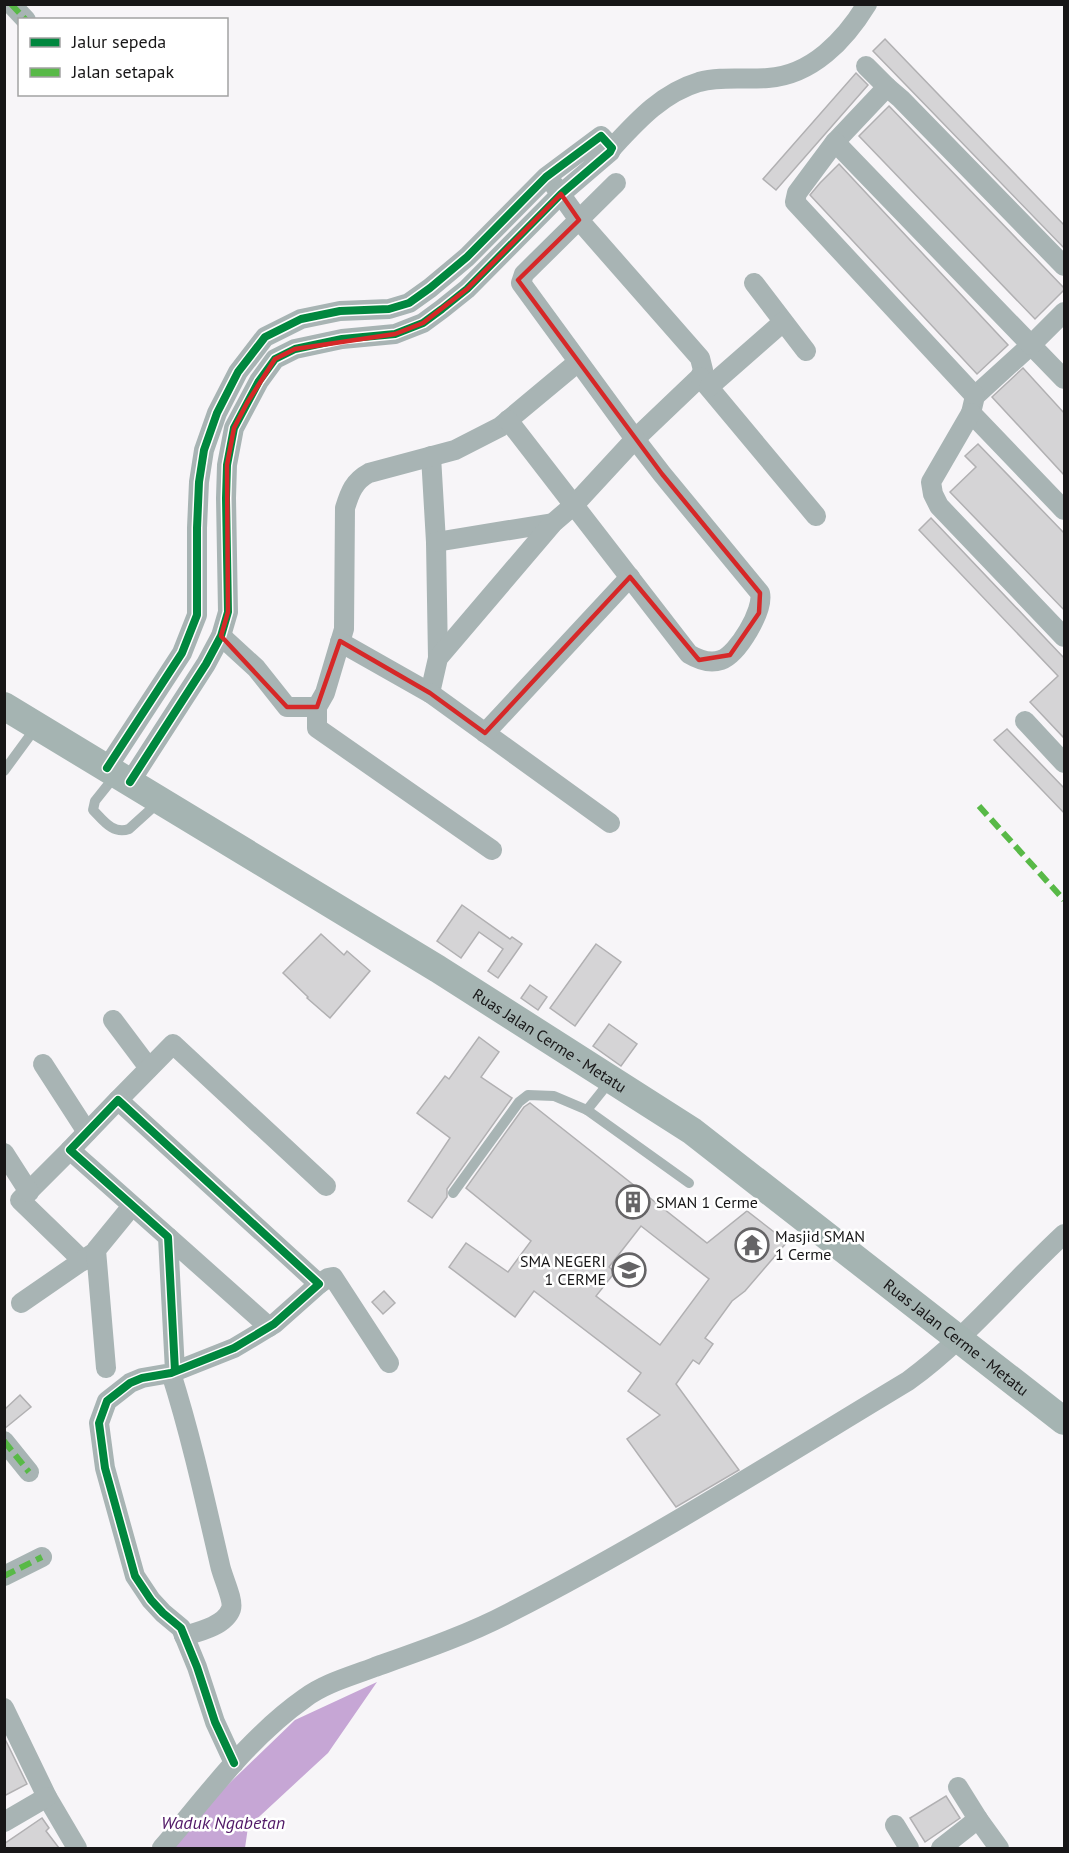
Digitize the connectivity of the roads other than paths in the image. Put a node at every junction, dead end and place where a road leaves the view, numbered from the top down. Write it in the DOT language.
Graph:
graph roads {
  1 [pos="11,4"];
  2 [pos="867,4"];
  3 [pos="24,18"];
  4 [pos="866,66"];
  5 [pos="887,87"];
  6 [pos="836,142"];
  7 [pos="612,147"];
  8 [pos="546,177"];
  9 [pos="616,183"];
  10 [pos="561,194"];
  11 [pos="579,220"];
  12 [pos="1065,266"];
  13 [pos="754,283"];
  14 [pos="1065,312"];
  15 [pos="783,322"];
  16 [pos="264,337"];
  17 [pos="1031,345"];
  18 [pos="806,351"];
  19 [pos="275,359"];
  20 [pos="578,362"];
  21 [pos="1065,379"];
  22 [pos="705,382"];
  23 [pos="973,404"];
  24 [pos="508,420"];
  25 [pos="635,439"];
  26 [pos="430,456"];
  27 [pos="198,496"];
  28 [pos="226,498"];
  29 [pos="574,505"];
  30 [pos="1065,510"];
  31 [pos="816,516"];
  32 [pos="553,522"];
  33 [pos="197,536"];
  34 [pos="226,537"];
  35 [pos="436,542"];
  36 [pos="630,577"];
  37 [pos="221,636"];
  38 [pos="1065,637"];
  39 [pos="340,642"];
  40 [pos="438,658"];
  41 [pos="430,693"];
  42 [pos="4,706"];
  43 [pos="318,708"];
  44 [pos="1025,721"];
  45 [pos="38,726"];
  46 [pos="485,733"];
  47 [pos="1065,763"];
  48 [pos="4,771"];
  49 [pos="118,775"];
  50 [pos="160,801"];
  51 [pos="610,823"];
  52 [pos="492,850"];
  53 [pos="113,1020"];
  54 [pos="42,1064"];
  55 [pos="149,1068"];
  56 [pos="611,1080"];
  57 [pos="118,1100"];
  58 [pos="587,1110"];
  59 [pos="87,1132"];
  60 [pos="70,1150"];
  61 [pos="4,1154"];
  62 [pos="689,1183"];
  63 [pos="326,1186"];
  64 [pos="29,1192"];
  65 [pos="453,1193"];
  66 [pos="132,1206"];
  67 [pos="1065,1233"];
  68 [pos="168,1237"];
  69 [pos="90,1256"];
  70 [pos="319,1284"];
  71 [pos="21,1304"];
  72 [pos="269,1327"];
  73 [pos="959,1340"];
  74 [pos="389,1363"];
  75 [pos="106,1368"];
  76 [pos="173,1372"];
  77 [pos="1065,1421"];
  78 [pos="4,1441"];
  79 [pos="29,1472"];
  80 [pos="42,1557"];
  81 [pos="4,1576"];
  82 [pos="184,1636"];
  83 [pos="4,1708"];
  84 [pos="234,1763"];
  85 [pos="957,1787"];
  86 [pos="47,1797"];
  87 [pos="978,1819"];
  88 [pos="4,1822"];
  89 [pos="895,1825"];
  90 [pos="77,1848"];
  91 [pos="162,1848"];
  92 [pos="909,1848"];
  93 [pos="941,1848"];
  94 [pos="999,1848"];
  1 -- 3 [label="street"];
  2 -- 7 [label="street"];
  4 -- 5 [label="street"];
  5 -- 6 [label="street"];
  5 -- 12 [label="street"];
  6 -- 17 [label="street"];
  6 -- 23 [label="street"];
  7 -- 8 [label="street"];
  7 -- 10 [label="street"];
  8 -- 10 [label="street"];
  8 -- 16 [label="street"];
  9 -- 11 [label="street"];
  10 -- 11 [label="street"];
  10 -- 19 [label="street"];
  11 -- 20 [label="street"];
  11 -- 22 [label="street"];
  13 -- 15 [label="street"];
  14 -- 17 [label="street"];
  15 -- 18 [label="street"];
  15 -- 22 [label="street"];
  16 -- 19 [label="street"];
  16 -- 27 [label="street"];
  17 -- 21 [label="street"];
  17 -- 23 [label="street"];
  19 -- 28 [label="street"];
  20 -- 24 [label="street"];
  20 -- 25 [label="street"];
  22 -- 25 [label="street"];
  22 -- 31 [label="street"];
  23 -- 30 [label="street"];
  23 -- 38 [label="street"];
  24 -- 26 [label="street"];
  24 -- 29 [label="street"];
  25 -- 29 [label="street"];
  25 -- 36 [label="street"];
  26 -- 35 [label="street"];
  26 -- 39 [label="street"];
  27 -- 28 [label="street"];
  27 -- 33 [label="street"];
  28 -- 34 [label="street"];
  29 -- 32 [label="street"];
  29 -- 36 [label="street"];
  32 -- 35 [label="street"];
  32 -- 40 [label="street"];
  33 -- 34 [label="street"];
  33 -- 49 [label="street"];
  34 -- 37 [label="street"];
  35 -- 40 [label="street"];
  36 -- 46 [label="street"];
  37 -- 43 [label="street"];
  37 -- 49 [label="street"];
  39 -- 41 [label="street"];
  39 -- 43 [label="street"];
  40 -- 41 [label="street"];
  41 -- 46 [label="street"];
  42 -- 45 [label="main road, Ruas Jalan Cerme - Metatu"];
  43 -- 52 [label="street"];
  44 -- 47 [label="street"];
  45 -- 48 [label="lane"];
  45 -- 49 [label="main road, Ruas Jalan Cerme - Metatu"];
  46 -- 51 [label="street"];
  49 -- 50 [label="main road, Ruas Jalan Cerme - Metatu"];
  49 -- 50 [label="lane"];
  50 -- 56 [label="main road, Ruas Jalan Cerme - Metatu"];
  53 -- 55 [label="street"];
  54 -- 59 [label="street"];
  55 -- 57 [label="street"];
  55 -- 63 [label="street"];
  56 -- 58 [label="lane"];
  56 -- 73 [label="main road, Ruas Jalan Cerme - Metatu"];
  57 -- 59 [label="street"];
  57 -- 70 [label="street"];
  58 -- 62 [label="lane"];
  58 -- 65 [label="lane"];
  59 -- 60 [label="street"];
  60 -- 64 [label="street"];
  60 -- 66 [label="street"];
  61 -- 64 [label="street"];
  64 -- 69 [label="street"];
  66 -- 68 [label="street"];
  66 -- 69 [label="street"];
  67 -- 73 [label="street"];
  68 -- 72 [label="street"];
  68 -- 76 [label="street"];
  69 -- 71 [label="street"];
  69 -- 75 [label="street"];
  70 -- 72 [label="street"];
  70 -- 74 [label="street"];
  72 -- 76 [label="street"];
  73 -- 77 [label="main road, Ruas Jalan Cerme - Metatu"];
  73 -- 84 [label="street"];
  76 -- 82 [label="street"];
  76 -- 82 [label="street"];
  78 -- 79 [label="street"];
  80 -- 81 [label="street"];
  82 -- 84 [label="street"];
  83 -- 86 [label="street"];
  84 -- 91 [label="street"];
  85 -- 87 [label="street"];
  86 -- 88 [label="street"];
  86 -- 90 [label="street"];
  87 -- 93 [label="street"];
  87 -- 94 [label="street"];
  89 -- 92 [label="street"];
}
